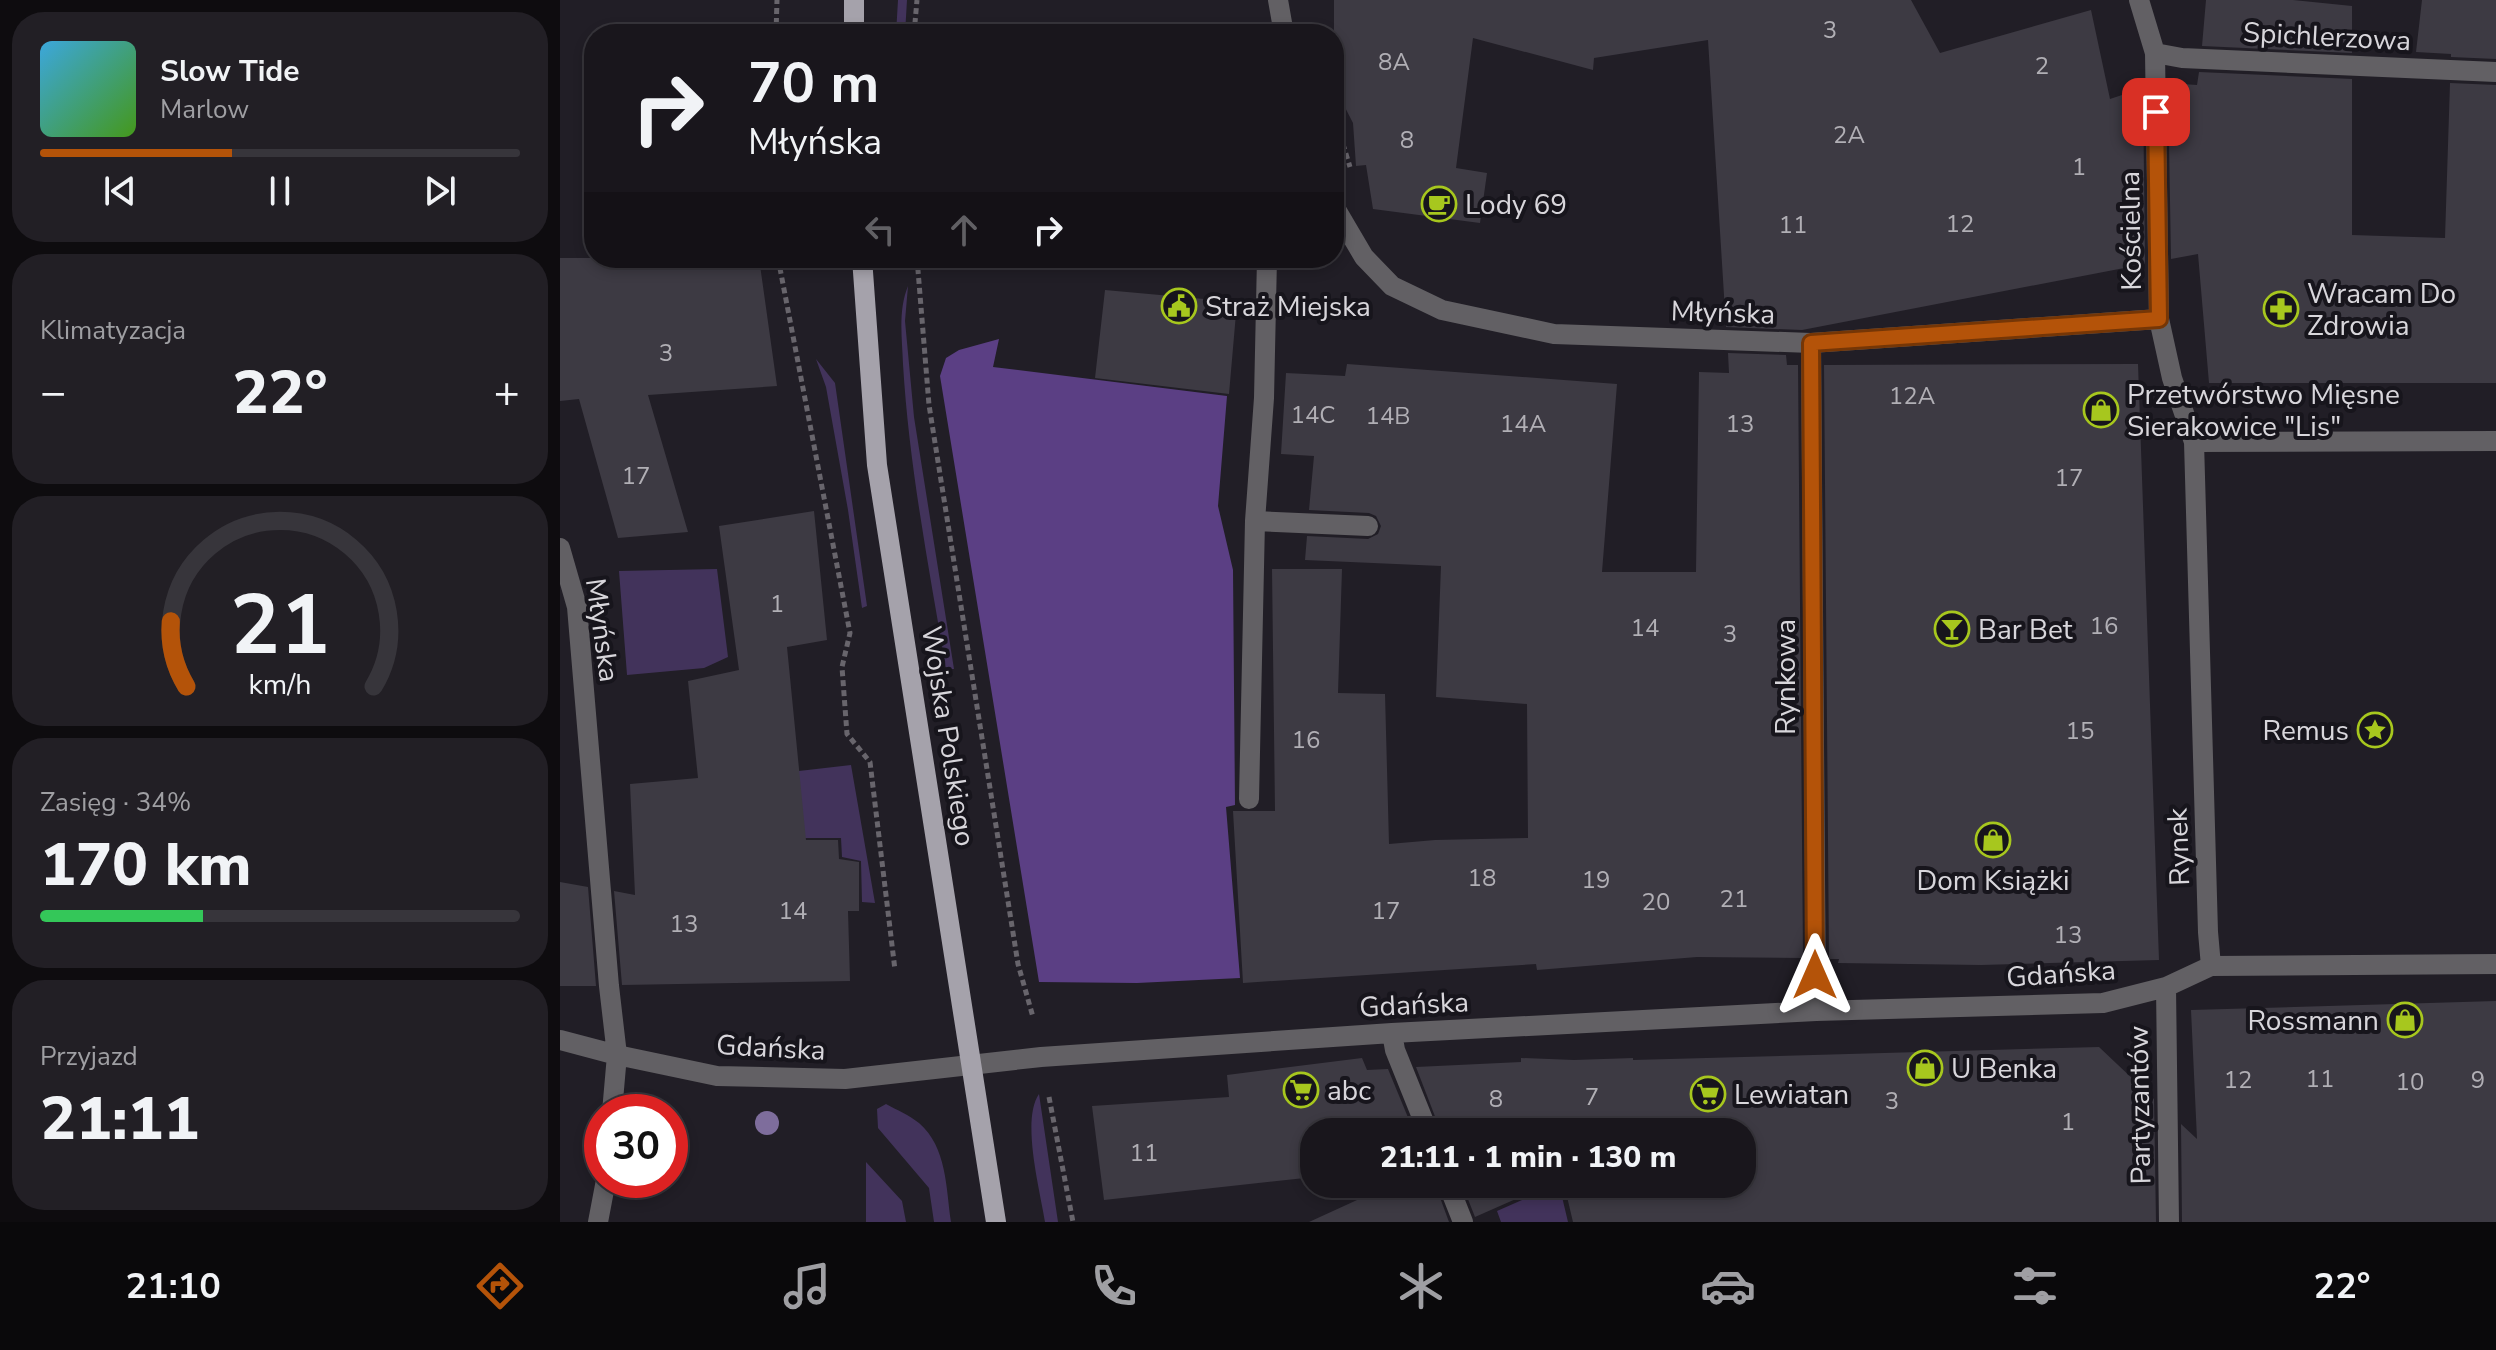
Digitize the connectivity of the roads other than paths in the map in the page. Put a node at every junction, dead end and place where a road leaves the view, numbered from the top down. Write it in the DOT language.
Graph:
graph roads {
  1 [pos="854,0"];
  2 [pos="1278,0"];
  3 [pos="2139,0"];
  4 [pos="854,24"];
  5 [pos="1282,24"];
  6 [pos="2155,53"];
  7 [pos="2496,72"];
  8 [pos="1344,223"];
  9 [pos="863,268"];
  10 [pos="1267,268"];
  11 [pos="2159,319"];
  12 [pos="1811,343"];
  13 [pos="2496,441"];
  14 [pos="2194,442"];
  15 [pos="1255,521"];
  16 [pos="1368,526"];
  17 [pos="560,548"];
  18 [pos="1249,799"];
  19 [pos="2496,964"];
  20 [pos="2211,966"];
  21 [pos="2166,987"];
  22 [pos="1816,1011"];
  23 [pos="1392,1033"];
  24 [pos="560,1040"];
  25 [pos="617,1055"];
  26 [pos="972,1063"];
  27 [pos="614,1094"];
  28 [pos="1422,1118"];
  29 [pos="603,1198"];
  30 [pos="1454,1198"];
  31 [pos="598,1222"];
  32 [pos="996,1222"];
  33 [pos="1463,1222"];
  34 [pos="2169,1222"];
  1 -- 4 [label="main road"];
  2 -- 5 [label="street"];
  3 -- 6 [label="street, Kościelna"];
  6 -- 7 [label="street, Spichlerzowa"];
  6 -- 11 [label="street, Kościelna"];
  8 -- 12 [label="street, Młyńska"];
  9 -- 26 [label="main road, Wojska Polskiego"];
  10 -- 15 [label="street"];
  11 -- 12 [label="street, Młyńska"];
  11 -- 14 [label="street, Rynek"];
  12 -- 22 [label="street, Rynkowa"];
  13 -- 14 [label="street"];
  14 -- 20 [label="street, Rynek"];
  15 -- 16 [label="street"];
  15 -- 18 [label="street"];
  17 -- 25 [label="street, Młyńska"];
  19 -- 20 [label="street"];
  20 -- 21 [label="street, Gdańska"];
  21 -- 22 [label="street, Gdańska"];
  21 -- 34 [label="street, Partyzantów"];
  22 -- 23 [label="street, Gdańska"];
  23 -- 26 [label="street, Gdańska"];
  23 -- 28 [label="street"];
  24 -- 25 [label="street, Gdańska"];
  25 -- 26 [label="street, Gdańska"];
  25 -- 27 [label="street, Młyńska"];
  26 -- 32 [label="main road, Wojska Polskiego"];
  29 -- 31 [label="street"];
  30 -- 33 [label="street"];
}
